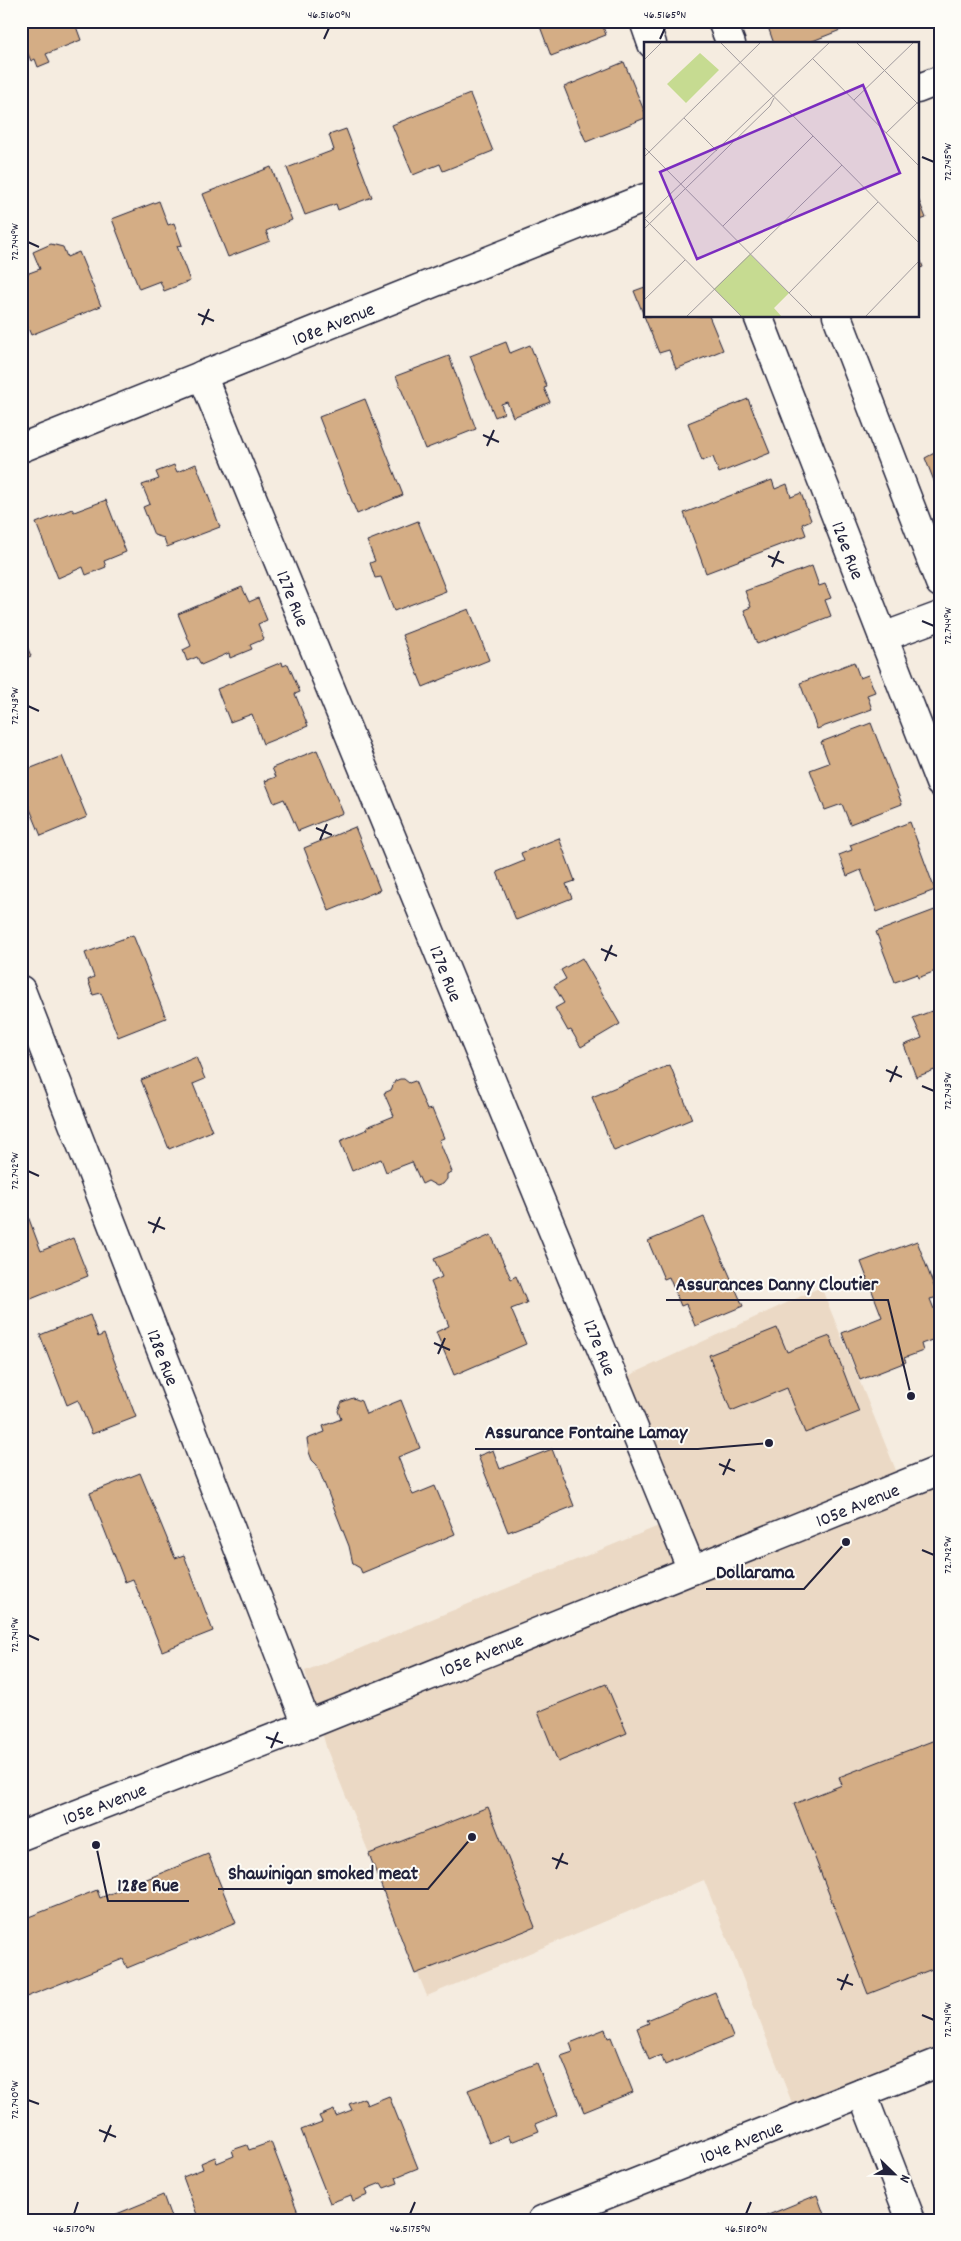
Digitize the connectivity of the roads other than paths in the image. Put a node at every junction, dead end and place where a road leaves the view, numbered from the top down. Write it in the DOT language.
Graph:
graph roads {
  1 [pos="644,21"];
  2 [pos="722,21"];
  3 [pos="651,42"];
  4 [pos="730,42"];
  5 [pos="940,80"];
  6 [pos="918,89"];
  7 [pos="644,198"];
  8 [pos="759,318"];
  9 [pos="838,318"];
  10 [pos="202,375"];
  11 [pos="21,448"];
  12 [pos="940,582"];
  13 [pos="940,616"];
  14 [pos="883,637"];
  15 [pos="940,783"];
  16 [pos="21,990"];
  17 [pos="940,1470"];
  18 [pos="692,1570"];
  19 [pos="306,1725"];
  20 [pos="21,1836"];
  21 [pos="940,2062"];
  22 [pos="862,2093"];
  23 [pos="542,2220"];
  24 [pos="910,2220"];
  1 -- 3 [label="street"];
  2 -- 4 [label="street"];
  5 -- 6 [label="street"];
  7 -- 10 [label="street, 108e Avenue"];
  8 -- 14 [label="street, 126e Rue"];
  9 -- 12 [label="street"];
  10 -- 11 [label="street, 108e Avenue"];
  10 -- 18 [label="street, 127e Rue"];
  13 -- 14 [label="street"];
  14 -- 15 [label="street, 126e Rue"];
  16 -- 19 [label="street, 128e Rue"];
  17 -- 18 [label="street, 105e Avenue"];
  18 -- 19 [label="street, 105e Avenue"];
  19 -- 20 [label="street, 105e Avenue"];
  21 -- 22 [label="street, 104e Avenue"];
  22 -- 23 [label="street, 104e Avenue"];
  22 -- 24 [label="street"];
}
